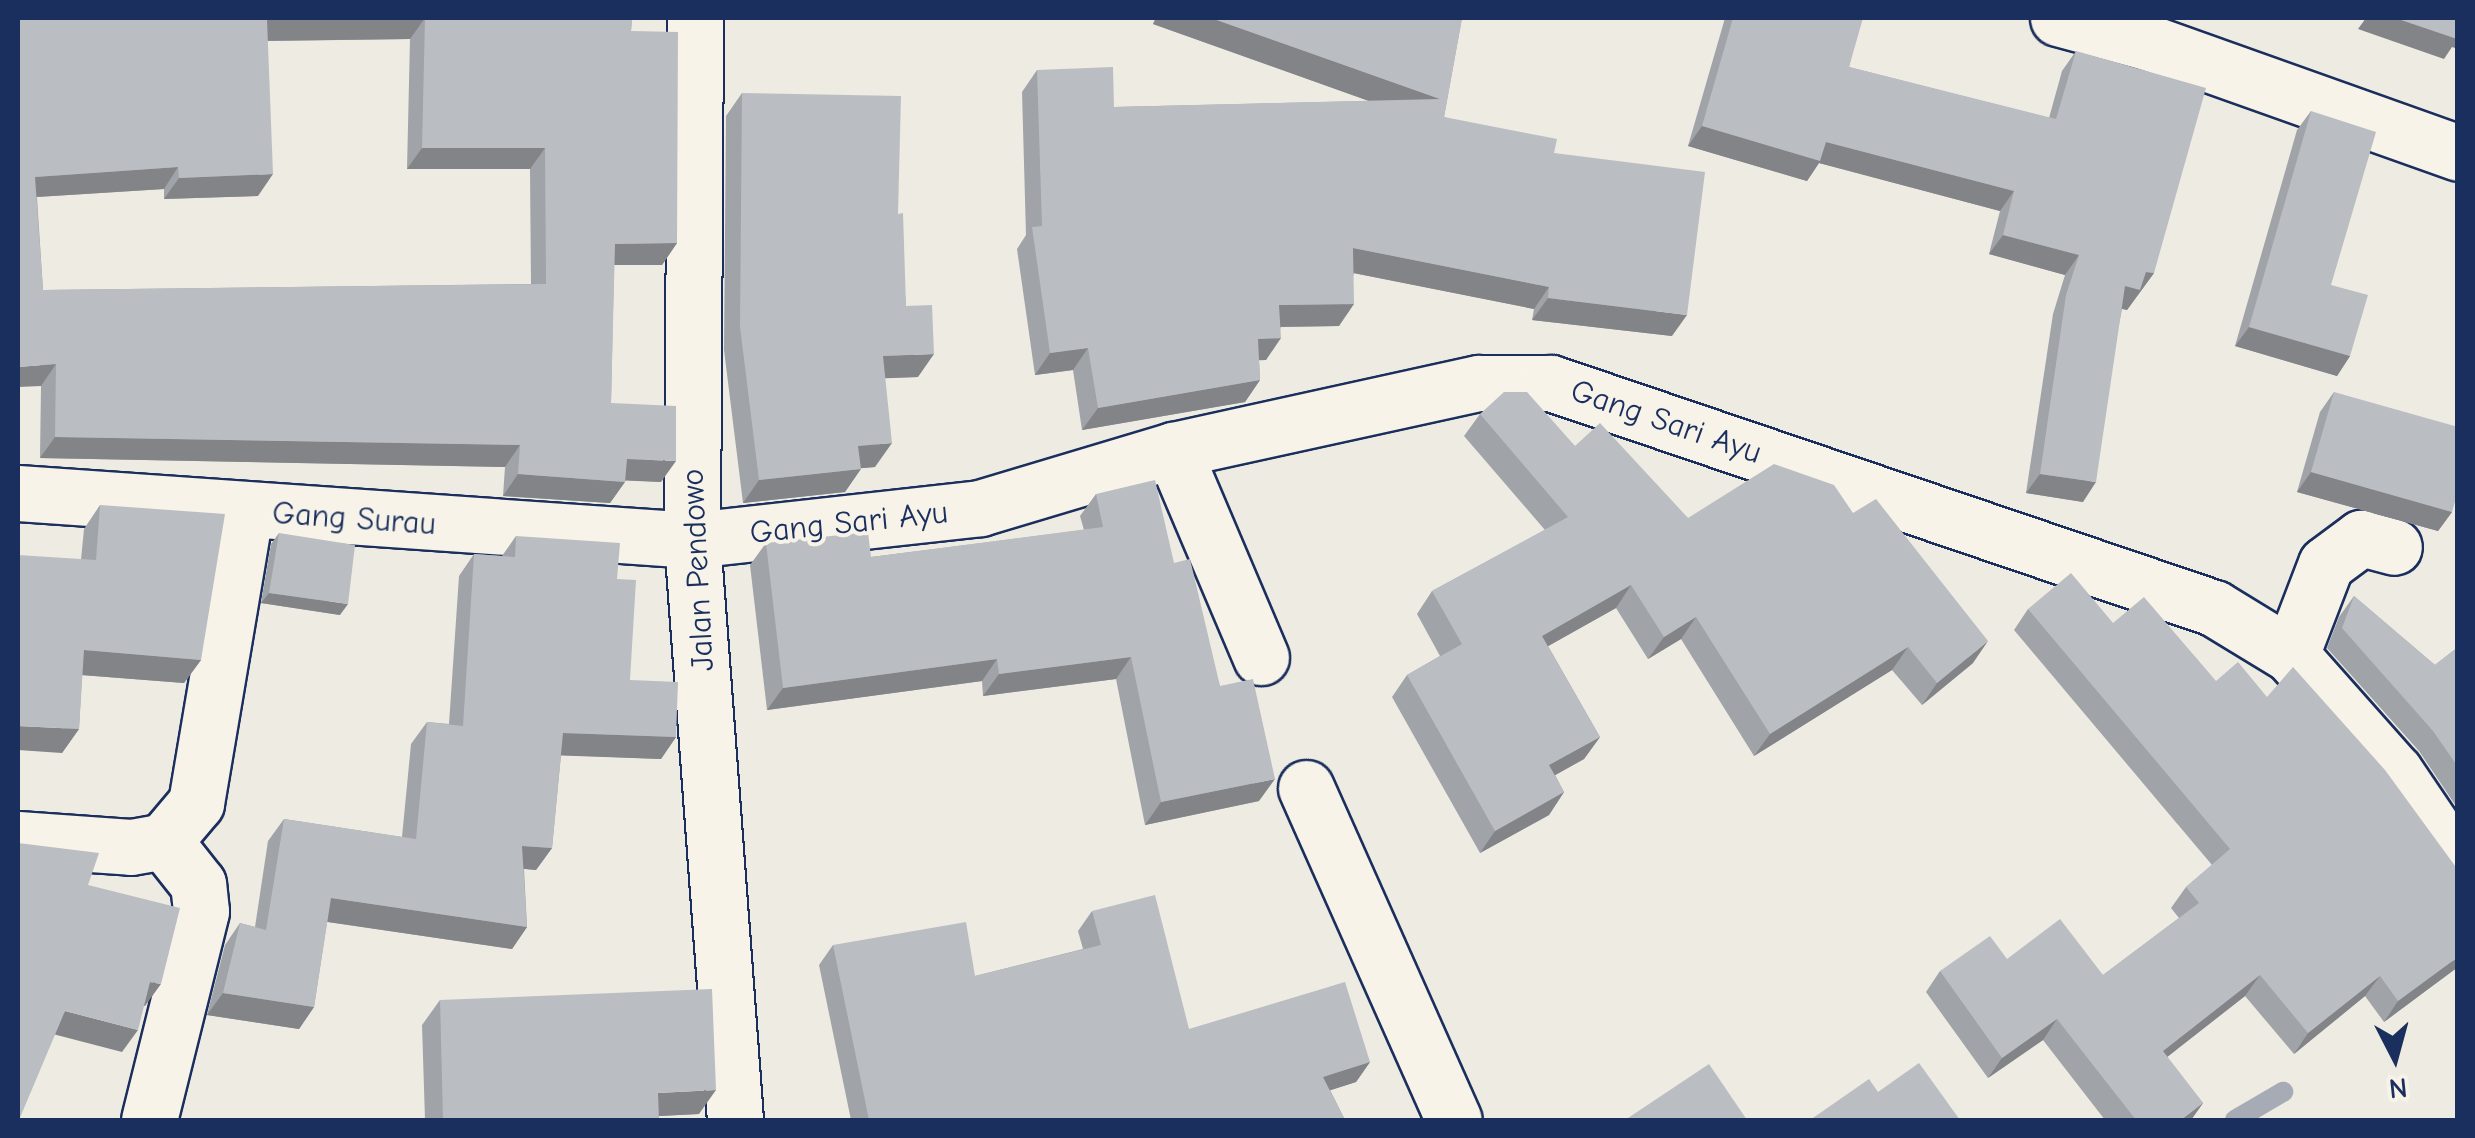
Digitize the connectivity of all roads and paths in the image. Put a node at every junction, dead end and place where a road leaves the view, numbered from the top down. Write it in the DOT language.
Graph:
graph roads {
  1 [pos="695,18"];
  2 [pos="2058,18"];
  3 [pos="2458,153"];
  4 [pos="1174,450"];
  5 [pos="18,493"];
  6 [pos="245,512"];
  7 [pos="692,540"];
  8 [pos="2394,546"];
  9 [pos="2291,654"];
  10 [pos="1262,657"];
  11 [pos="1306,788"];
  12 [pos="18,839"];
  13 [pos="164,842"];
  14 [pos="2458,864"];
  15 [pos="150,1120"];
  16 [pos="735,1120"];
  17 [pos="1454,1120"];
  1 -- 7 [label="street, Jalan Pendowo"];
  2 -- 3 [label="street"];
  4 -- 7 [label="street, Gang Sari Ayu"];
  4 -- 9 [label="street, Gang Sari Ayu"];
  4 -- 10 [label="street"];
  5 -- 6 [label="street, Gang Surau"];
  6 -- 7 [label="street, Gang Surau"];
  6 -- 13 [label="street"];
  7 -- 16 [label="street, Jalan Pendowo"];
  8 -- 9 [label="street"];
  9 -- 14 [label="street, Gang Sari Ayu"];
  11 -- 17 [label="street"];
  12 -- 13 [label="street"];
  13 -- 15 [label="street"];
}
